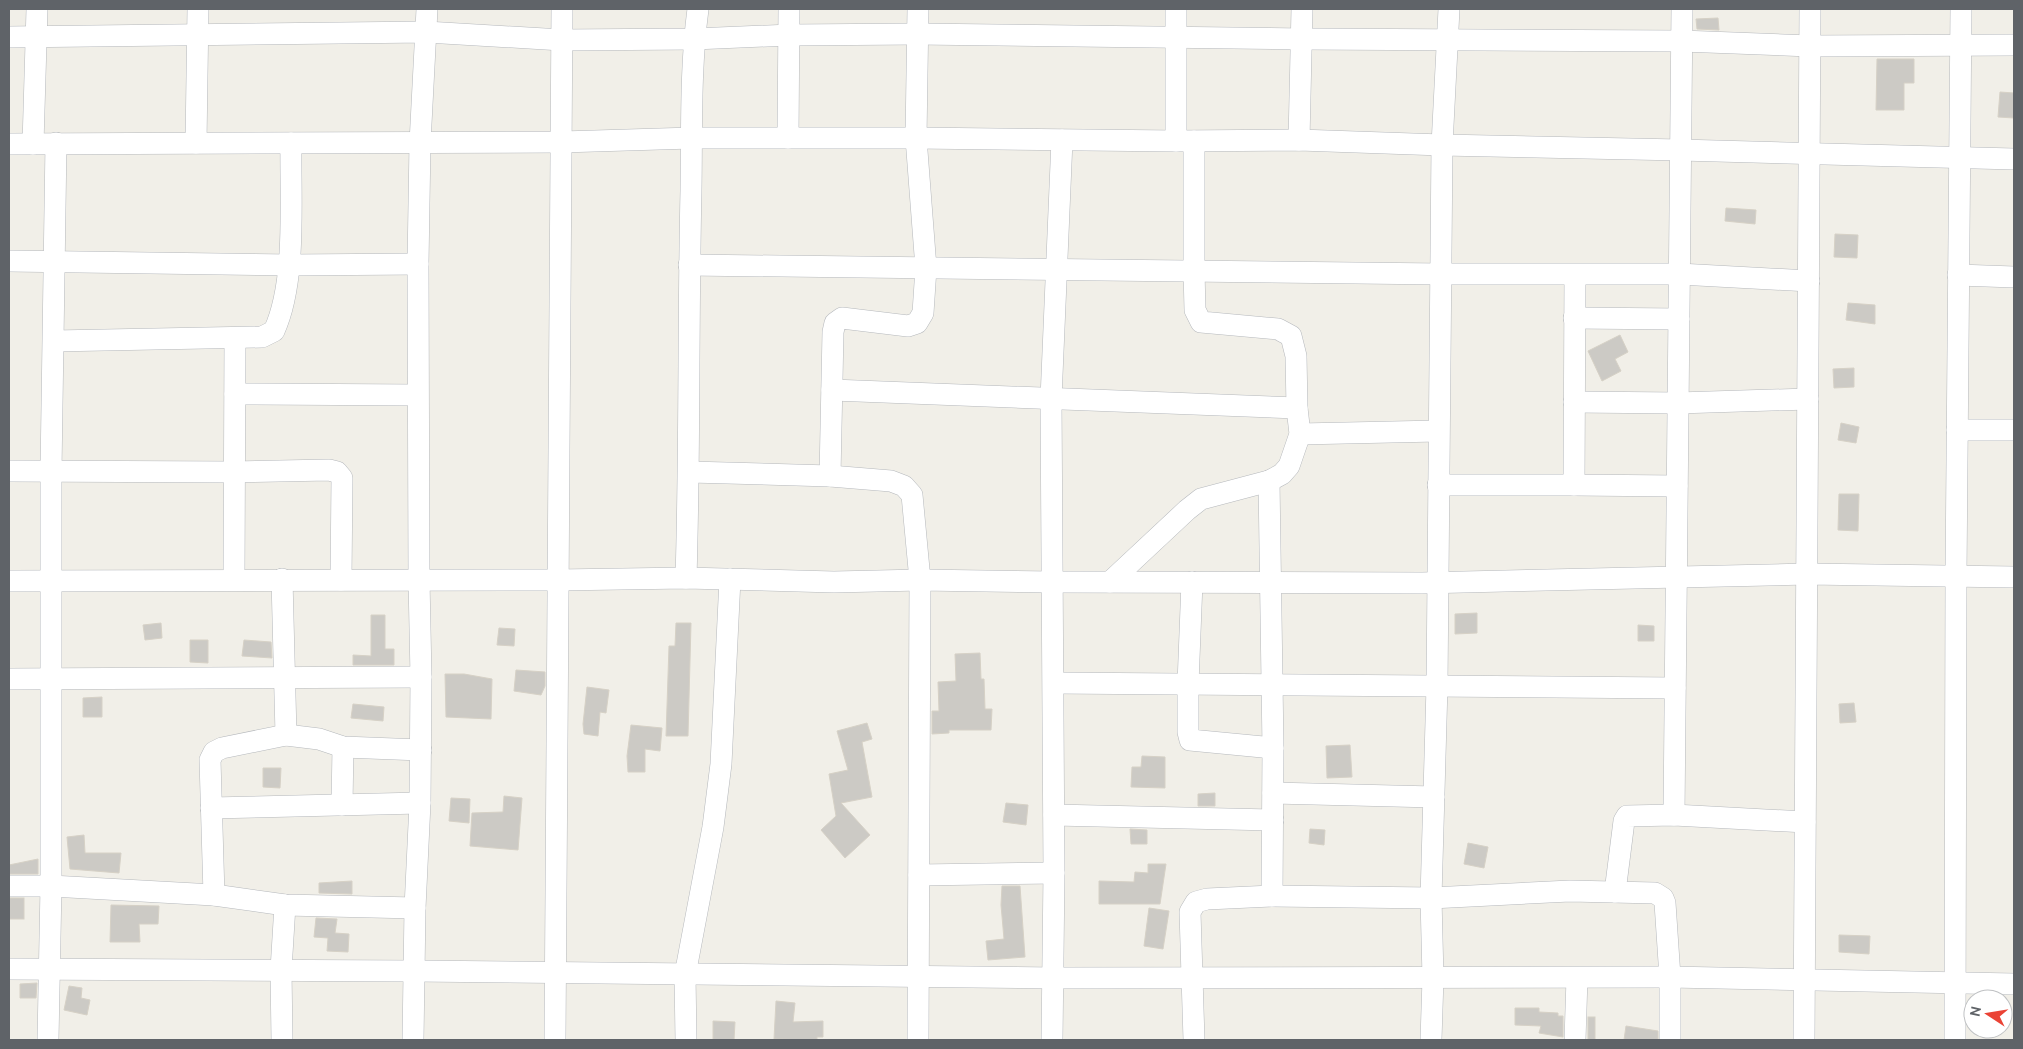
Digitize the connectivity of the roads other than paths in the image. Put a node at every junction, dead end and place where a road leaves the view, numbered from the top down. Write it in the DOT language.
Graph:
graph roads {
  1 [pos="37,9"];
  2 [pos="198,9"];
  3 [pos="427,9"];
  4 [pos="562,9"];
  5 [pos="698,9"];
  6 [pos="789,9"];
  7 [pos="918,9"];
  8 [pos="1176,9"];
  9 [pos="1302,9"];
  10 [pos="1449,9"];
  11 [pos="1682,9"];
  12 [pos="1810,9"];
  13 [pos="1961,9"];
  14 [pos="426,32"];
  15 [pos="197,34"];
  16 [pos="917,34"];
  17 [pos="790,35"];
  18 [pos="9,37"];
  19 [pos="36,38"];
  20 [pos="1176,38"];
  21 [pos="694,39"];
  22 [pos="1302,39"];
  23 [pos="562,40"];
  24 [pos="1448,40"];
  25 [pos="1681,41"];
  26 [pos="1961,45"];
  27 [pos="2014,45"];
  28 [pos="1810,46"];
  29 [pos="692,138"];
  30 [pos="788,138"];
  31 [pos="916,138"];
  32 [pos="1062,140"];
  33 [pos="1299,140"];
  34 [pos="1185,141"];
  35 [pos="562,142"];
  36 [pos="56,143"];
  37 [pos="196,143"];
  38 [pos="291,143"];
  39 [pos="420,143"];
  40 [pos="9,144"];
  41 [pos="33,144"];
  42 [pos="1442,145"];
  43 [pos="1680,150"];
  44 [pos="1809,154"];
  45 [pos="1959,158"];
  46 [pos="2014,159"];
  47 [pos="9,261"];
  48 [pos="55,261"];
  49 [pos="418,264"];
  50 [pos="290,265"];
  51 [pos="689,265"];
  52 [pos="926,268"];
  53 [pos="1057,268"];
  54 [pos="1194,271"];
  55 [pos="1441,274"];
  56 [pos="1679,274"];
  57 [pos="1575,275"];
  58 [pos="1958,275"];
  59 [pos="2014,277"];
  60 [pos="1809,281"];
  61 [pos="1574,318"];
  62 [pos="1679,319"];
  63 [pos="235,338"];
  64 [pos="54,341"];
  65 [pos="832,390"];
  66 [pos="235,394"];
  67 [pos="417,395"];
  68 [pos="1051,399"];
  69 [pos="1808,399"];
  70 [pos="1574,402"];
  71 [pos="1678,403"];
  72 [pos="1297,408"];
  73 [pos="1957,430"];
  74 [pos="2014,430"];
  75 [pos="1438,431"];
  76 [pos="1300,434"];
  77 [pos="9,471"];
  78 [pos="51,471"];
  79 [pos="234,472"];
  80 [pos="690,472"];
  81 [pos="830,476"];
  82 [pos="1269,480"];
  83 [pos="1438,485"];
  84 [pos="1574,485"];
  85 [pos="1677,486"];
  86 [pos="1807,574"];
  87 [pos="1956,575"];
  88 [pos="2014,576"];
  89 [pos="1676,577"];
  90 [pos="686,578"];
  91 [pos="730,579"];
  92 [pos="9,580"];
  93 [pos="234,580"];
  94 [pos="282,580"];
  95 [pos="341,580"];
  96 [pos="419,580"];
  97 [pos="558,580"];
  98 [pos="920,580"];
  99 [pos="50,581"];
  100 [pos="1052,582"];
  101 [pos="1110,582"];
  102 [pos="1192,582"];
  103 [pos="1272,582"];
  104 [pos="1436,582"];
  105 [pos="285,677"];
  106 [pos="421,677"];
  107 [pos="9,679"];
  108 [pos="51,679"];
  109 [pos="1054,683"];
  110 [pos="1188,684"];
  111 [pos="1272,684"];
  112 [pos="1437,686"];
  113 [pos="1675,688"];
  114 [pos="286,735"];
  115 [pos="344,747"];
  116 [pos="1273,748"];
  117 [pos="421,750"];
  118 [pos="1273,793"];
  119 [pos="1434,798"];
  120 [pos="420,803"];
  121 [pos="342,805"];
  122 [pos="211,808"];
  123 [pos="1054,815"];
  124 [pos="1674,815"];
  125 [pos="1273,820"];
  126 [pos="1805,822"];
  127 [pos="1054,873"];
  128 [pos="919,875"];
  129 [pos="9,886"];
  130 [pos="52,886"];
  131 [pos="1615,892"];
  132 [pos="214,895"];
  133 [pos="1272,896"];
  134 [pos="1431,898"];
  135 [pos="285,905"];
  136 [pos="416,908"];
  137 [pos="9,969"];
  138 [pos="49,969"];
  139 [pos="281,970"];
  140 [pos="415,971"];
  141 [pos="556,973"];
  142 [pos="685,975"];
  143 [pos="918,977"];
  144 [pos="1670,977"];
  145 [pos="1053,978"];
  146 [pos="1193,978"];
  147 [pos="1432,978"];
  148 [pos="1577,978"];
  149 [pos="1804,980"];
  150 [pos="1957,984"];
  151 [pos="2014,984"];
  152 [pos="48,1040"];
  153 [pos="282,1040"];
  154 [pos="413,1040"];
  155 [pos="556,1040"];
  156 [pos="686,1040"];
  157 [pos="918,1040"];
  158 [pos="1052,1040"];
  159 [pos="1194,1040"];
  160 [pos="1431,1040"];
  161 [pos="1575,1040"];
  162 [pos="1670,1040"];
  163 [pos="1804,1040"];
  164 [pos="1956,1040"];
  1 -- 19 [label="street"];
  2 -- 15 [label="street"];
  3 -- 14 [label="street"];
  4 -- 23 [label="street"];
  5 -- 21 [label="street"];
  6 -- 17 [label="street"];
  7 -- 16 [label="street"];
  8 -- 20 [label="street"];
  9 -- 22 [label="street"];
  10 -- 24 [label="street"];
  11 -- 25 [label="street"];
  12 -- 28 [label="street"];
  13 -- 26 [label="street"];
  14 -- 15 [label="street"];
  14 -- 23 [label="street"];
  14 -- 39 [label="street"];
  15 -- 19 [label="street"];
  15 -- 37 [label="street"];
  16 -- 17 [label="street"];
  16 -- 20 [label="street"];
  16 -- 31 [label="street"];
  17 -- 21 [label="street"];
  17 -- 30 [label="street"];
  18 -- 19 [label="street"];
  19 -- 41 [label="street"];
  20 -- 22 [label="street"];
  20 -- 34 [label="street"];
  21 -- 23 [label="street"];
  21 -- 29 [label="street"];
  22 -- 24 [label="street"];
  22 -- 33 [label="street"];
  23 -- 35 [label="street"];
  24 -- 25 [label="street"];
  24 -- 42 [label="street"];
  25 -- 28 [label="street"];
  25 -- 43 [label="street"];
  26 -- 27 [label="street"];
  26 -- 28 [label="street"];
  26 -- 45 [label="street"];
  28 -- 44 [label="street"];
  29 -- 30 [label="street"];
  29 -- 35 [label="street"];
  29 -- 51 [label="street"];
  30 -- 31 [label="street"];
  31 -- 32 [label="street"];
  31 -- 52 [label="street"];
  32 -- 34 [label="street"];
  32 -- 53 [label="street"];
  33 -- 34 [label="street"];
  33 -- 42 [label="street"];
  34 -- 54 [label="street"];
  35 -- 39 [label="street"];
  35 -- 97 [label="street"];
  36 -- 37 [label="street"];
  36 -- 41 [label="street"];
  36 -- 48 [label="street"];
  37 -- 38 [label="street"];
  38 -- 39 [label="street"];
  38 -- 50 [label="street"];
  39 -- 49 [label="street"];
  40 -- 41 [label="street"];
  42 -- 43 [label="street"];
  42 -- 55 [label="street"];
  43 -- 44 [label="street"];
  43 -- 56 [label="street"];
  44 -- 45 [label="street"];
  44 -- 60 [label="street"];
  45 -- 46 [label="street"];
  45 -- 58 [label="street"];
  47 -- 48 [label="street"];
  48 -- 50 [label="street"];
  48 -- 64 [label="street"];
  49 -- 50 [label="street"];
  49 -- 67 [label="street"];
  50 -- 63 [label="street"];
  51 -- 52 [label="street"];
  51 -- 80 [label="street"];
  52 -- 53 [label="street"];
  52 -- 65 [label="street"];
  53 -- 54 [label="street"];
  53 -- 68 [label="street"];
  54 -- 55 [label="street"];
  54 -- 72 [label="street"];
  55 -- 57 [label="street"];
  55 -- 75 [label="street"];
  56 -- 57 [label="street"];
  56 -- 60 [label="street"];
  56 -- 62 [label="street"];
  57 -- 61 [label="street"];
  58 -- 59 [label="street"];
  58 -- 73 [label="street"];
  60 -- 69 [label="street"];
  61 -- 62 [label="street"];
  61 -- 70 [label="street"];
  62 -- 71 [label="street"];
  63 -- 64 [label="street"];
  63 -- 66 [label="street"];
  64 -- 78 [label="street"];
  65 -- 68 [label="street"];
  65 -- 81 [label="street"];
  66 -- 67 [label="street"];
  66 -- 79 [label="street"];
  67 -- 96 [label="street"];
  68 -- 72 [label="street"];
  68 -- 100 [label="street"];
  69 -- 71 [label="street"];
  69 -- 86 [label="street"];
  70 -- 71 [label="street"];
  70 -- 84 [label="street"];
  71 -- 85 [label="street"];
  72 -- 76 [label="street"];
  73 -- 74 [label="street"];
  73 -- 87 [label="street"];
  75 -- 76 [label="street"];
  75 -- 83 [label="street"];
  76 -- 82 [label="street"];
  77 -- 78 [label="street"];
  78 -- 79 [label="street"];
  78 -- 99 [label="street"];
  79 -- 93 [label="street"];
  79 -- 95 [label="street"];
  80 -- 81 [label="street"];
  80 -- 90 [label="street"];
  81 -- 98 [label="street"];
  82 -- 101 [label="street"];
  82 -- 103 [label="street"];
  83 -- 84 [label="street"];
  83 -- 104 [label="street"];
  84 -- 85 [label="street"];
  85 -- 89 [label="street"];
  86 -- 87 [label="street"];
  86 -- 89 [label="street"];
  86 -- 126 [label="street"];
  87 -- 88 [label="street"];
  87 -- 150 [label="street"];
  89 -- 104 [label="street"];
  89 -- 113 [label="street"];
  90 -- 91 [label="street"];
  90 -- 97 [label="street"];
  91 -- 98 [label="street"];
  91 -- 142 [label="street"];
  92 -- 99 [label="street"];
  93 -- 94 [label="street"];
  93 -- 99 [label="street"];
  94 -- 95 [label="street"];
  94 -- 105 [label="street"];
  95 -- 96 [label="street"];
  96 -- 97 [label="street"];
  96 -- 106 [label="street"];
  97 -- 141 [label="street"];
  98 -- 100 [label="street"];
  98 -- 128 [label="street"];
  99 -- 108 [label="street"];
  100 -- 101 [label="street"];
  100 -- 109 [label="street"];
  101 -- 102 [label="street"];
  102 -- 103 [label="street"];
  102 -- 110 [label="street"];
  103 -- 104 [label="street"];
  103 -- 111 [label="street"];
  104 -- 112 [label="street"];
  105 -- 106 [label="street"];
  105 -- 108 [label="street"];
  105 -- 114 [label="street"];
  106 -- 117 [label="street"];
  107 -- 108 [label="street"];
  108 -- 130 [label="street"];
  109 -- 110 [label="street"];
  109 -- 123 [label="street"];
  110 -- 111 [label="street"];
  110 -- 116 [label="street"];
  111 -- 112 [label="street"];
  111 -- 116 [label="street"];
  112 -- 113 [label="street"];
  112 -- 119 [label="street"];
  113 -- 124 [label="street"];
  114 -- 115 [label="street"];
  114 -- 122 [label="street"];
  115 -- 117 [label="street"];
  115 -- 121 [label="street"];
  116 -- 118 [label="street"];
  117 -- 120 [label="street"];
  118 -- 119 [label="street"];
  118 -- 125 [label="street"];
  119 -- 134 [label="street"];
  120 -- 121 [label="street"];
  120 -- 136 [label="street"];
  121 -- 122 [label="street"];
  122 -- 132 [label="street"];
  123 -- 125 [label="street"];
  123 -- 127 [label="street"];
  124 -- 126 [label="street"];
  124 -- 131 [label="street"];
  125 -- 133 [label="street"];
  126 -- 149 [label="street"];
  127 -- 128 [label="street"];
  127 -- 145 [label="street"];
  128 -- 143 [label="street"];
  129 -- 130 [label="street"];
  130 -- 132 [label="street"];
  130 -- 138 [label="street"];
  131 -- 134 [label="street"];
  131 -- 144 [label="street"];
  132 -- 135 [label="street"];
  133 -- 134 [label="street"];
  133 -- 146 [label="street"];
  134 -- 147 [label="street"];
  135 -- 136 [label="street"];
  135 -- 139 [label="street"];
  136 -- 140 [label="street"];
  137 -- 138 [label="street"];
  138 -- 139 [label="street"];
  138 -- 152 [label="street"];
  139 -- 140 [label="street"];
  139 -- 153 [label="street"];
  140 -- 141 [label="street"];
  140 -- 154 [label="street"];
  141 -- 142 [label="street"];
  141 -- 155 [label="street"];
  142 -- 143 [label="street"];
  142 -- 156 [label="street"];
  143 -- 145 [label="street"];
  143 -- 157 [label="street"];
  144 -- 148 [label="street"];
  144 -- 149 [label="street"];
  144 -- 162 [label="street"];
  145 -- 146 [label="street"];
  145 -- 158 [label="street"];
  146 -- 147 [label="street"];
  146 -- 159 [label="street"];
  147 -- 148 [label="street"];
  147 -- 160 [label="street"];
  148 -- 161 [label="street"];
  149 -- 150 [label="street"];
  149 -- 163 [label="street"];
  150 -- 151 [label="street"];
  150 -- 164 [label="street"];
}
